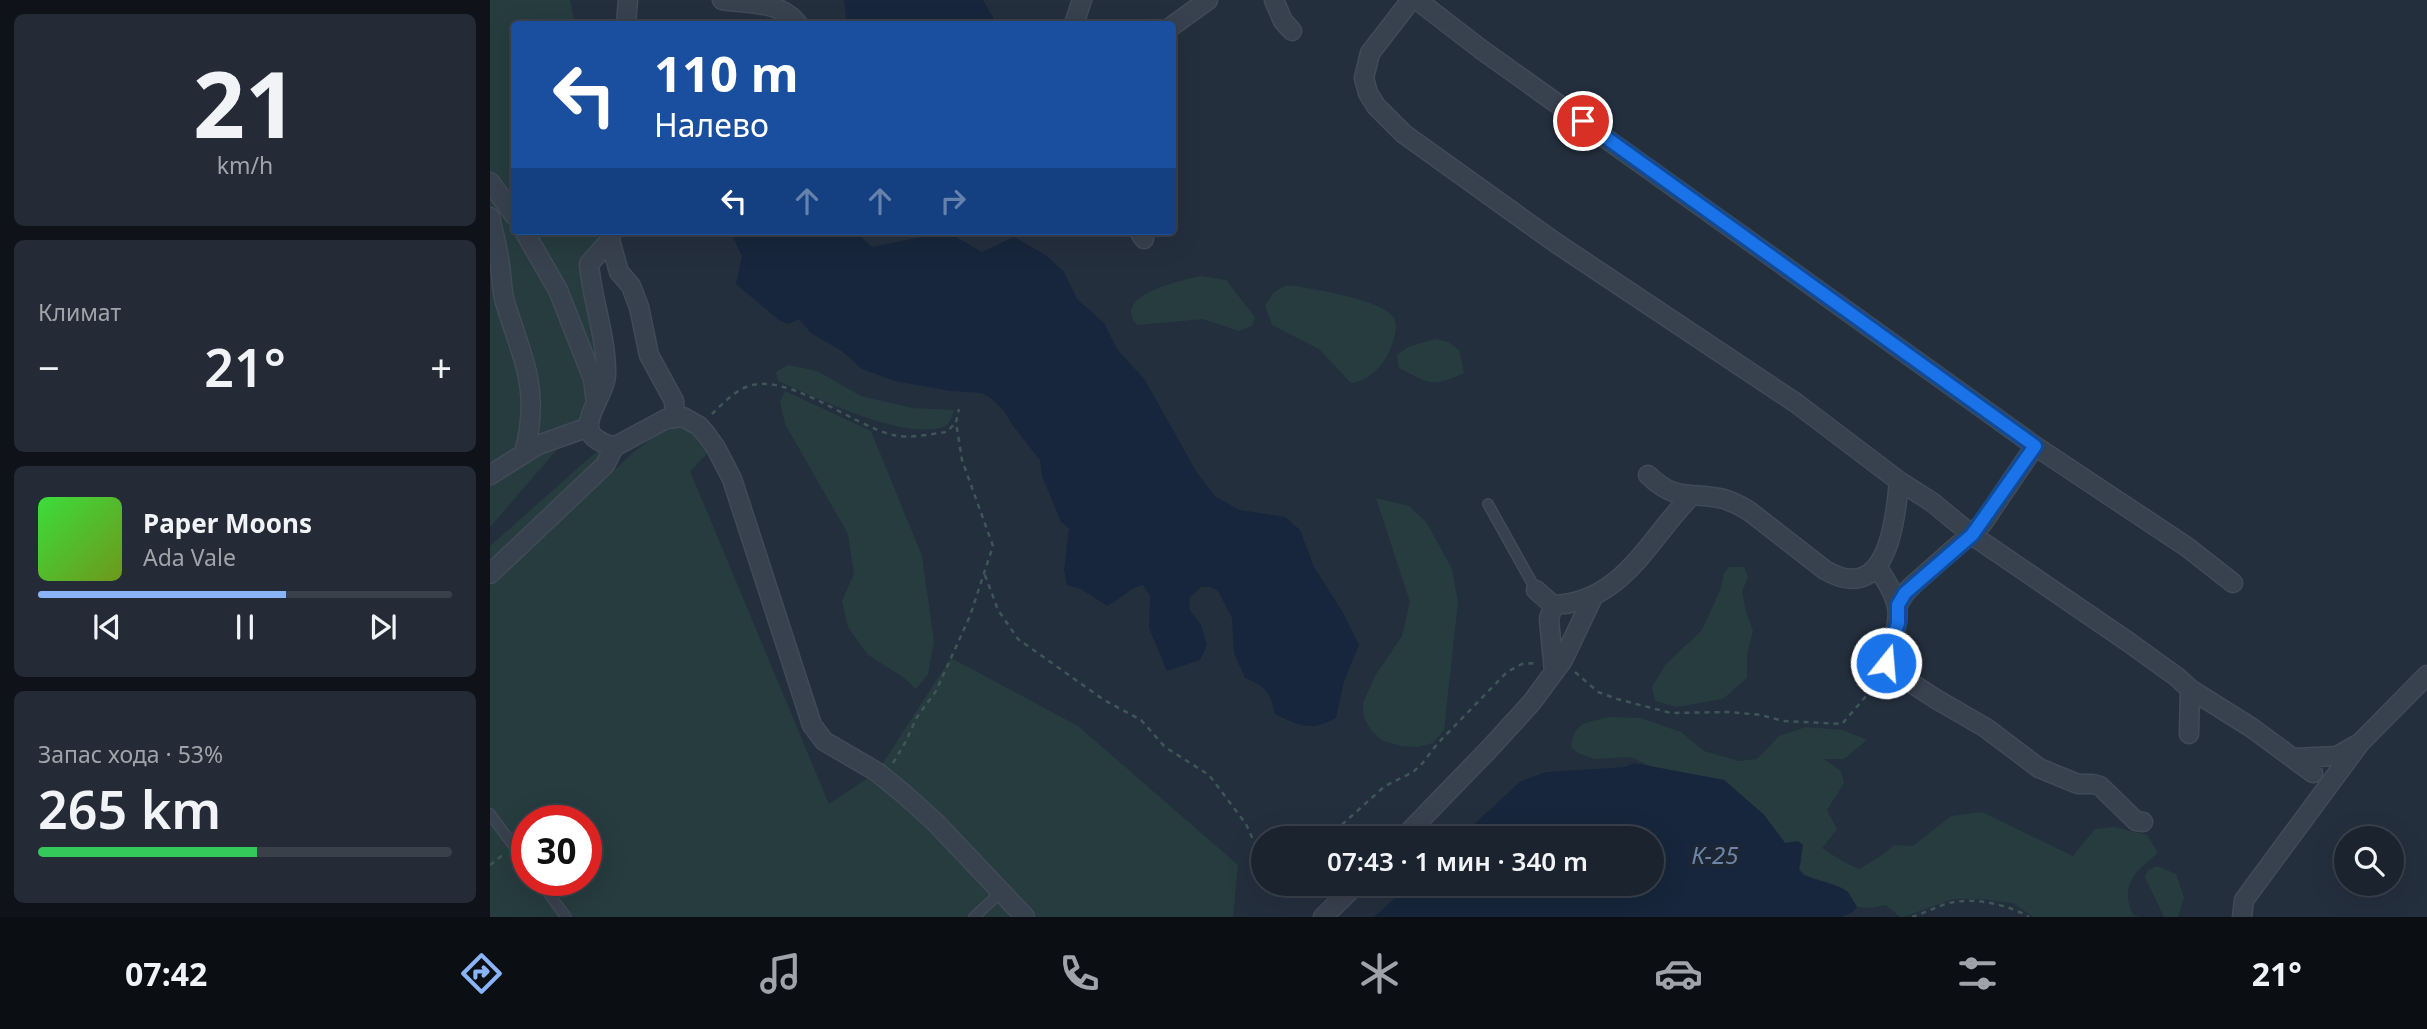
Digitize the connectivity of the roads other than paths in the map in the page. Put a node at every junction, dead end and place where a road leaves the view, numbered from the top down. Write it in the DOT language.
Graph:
graph roads {
  1 [pos="628,0"];
  2 [pos="722,0"];
  3 [pos="1082,0"];
  4 [pos="1208,0"];
  5 [pos="1274,0"];
  6 [pos="1411,0"];
  7 [pos="1417,0"];
  8 [pos="626,21"];
  9 [pos="796,21"];
  10 [pos="1075,21"];
  11 [pos="1176,23"];
  12 [pos="1292,30"];
  13 [pos="490,182"];
  14 [pos="511,211"];
  15 [pos="490,217"];
  16 [pos="526,235"];
  17 [pos="611,235"];
  18 [pos="596,406"];
  19 [pos="675,418"];
  20 [pos="589,427"];
  21 [pos="2035,446"];
  22 [pos="614,447"];
  23 [pos="524,454"];
  24 [pos="490,475"];
  25 [pos="1648,475"];
  26 [pos="1899,481"];
  27 [pos="1691,496"];
  28 [pos="1488,504"];
  29 [pos="1972,535"];
  30 [pos="1877,567"];
  31 [pos="490,574"];
  32 [pos="2233,583"];
  33 [pos="1536,590"];
  34 [pos="1593,597"];
  35 [pos="1553,605"];
  36 [pos="1898,605"];
  37 [pos="1556,665"];
  38 [pos="2427,675"];
  39 [pos="2190,689"];
  40 [pos="2189,734"];
  41 [pos="2360,743"];
  42 [pos="2294,758"];
  43 [pos="2313,773"];
  44 [pos="490,814"];
  45 [pos="2143,822"];
  46 [pos="1415,826"];
  47 [pos="511,843"];
  48 [pos="1001,892"];
  49 [pos="551,896"];
  50 [pos="1345,896"];
  51 [pos="566,917"];
  52 [pos="974,917"];
  53 [pos="1026,917"];
  54 [pos="1323,917"];
  55 [pos="2242,917"];
  1 -- 8 [label="street"];
  2 -- 9 [label="street"];
  3 -- 10 [label="street"];
  4 -- 11 [label="street"];
  5 -- 12 [label="street"];
  6 -- 26 [label="street"];
  7 -- 21 [label="street"];
  13 -- 14 [label="street"];
  15 -- 23 [label="street"];
  16 -- 18 [label="street"];
  17 -- 18 [label="street"];
  17 -- 19 [label="street"];
  18 -- 20 [label="street"];
  19 -- 22 [label="street"];
  19 -- 48 [label="street"];
  20 -- 22 [label="street"];
  20 -- 23 [label="street"];
  21 -- 29 [label="street"];
  21 -- 32 [label="street"];
  22 -- 31 [label="street"];
  23 -- 24 [label="street"];
  25 -- 27 [label="street"];
  26 -- 29 [label="street"];
  26 -- 30 [label="street"];
  27 -- 30 [label="street"];
  27 -- 34 [label="street"];
  28 -- 33 [label="lane"];
  29 -- 36 [label="street"];
  29 -- 39 [label="street"];
  30 -- 36 [label="street"];
  33 -- 35 [label="street"];
  34 -- 35 [label="street"];
  34 -- 37 [label="street"];
  35 -- 37 [label="street"];
  36 -- 45 [label="street"];
  37 -- 46 [label="street"];
  38 -- 41 [label="street"];
  39 -- 40 [label="street"];
  39 -- 42 [label="street"];
  41 -- 42 [label="street"];
  41 -- 55 [label="street"];
  42 -- 43 [label="street"];
  44 -- 47 [label="lane"];
  48 -- 52 [label="lane"];
  48 -- 53 [label="street"];
  49 -- 51 [label="lane"];
  50 -- 54 [label="street"];
}
